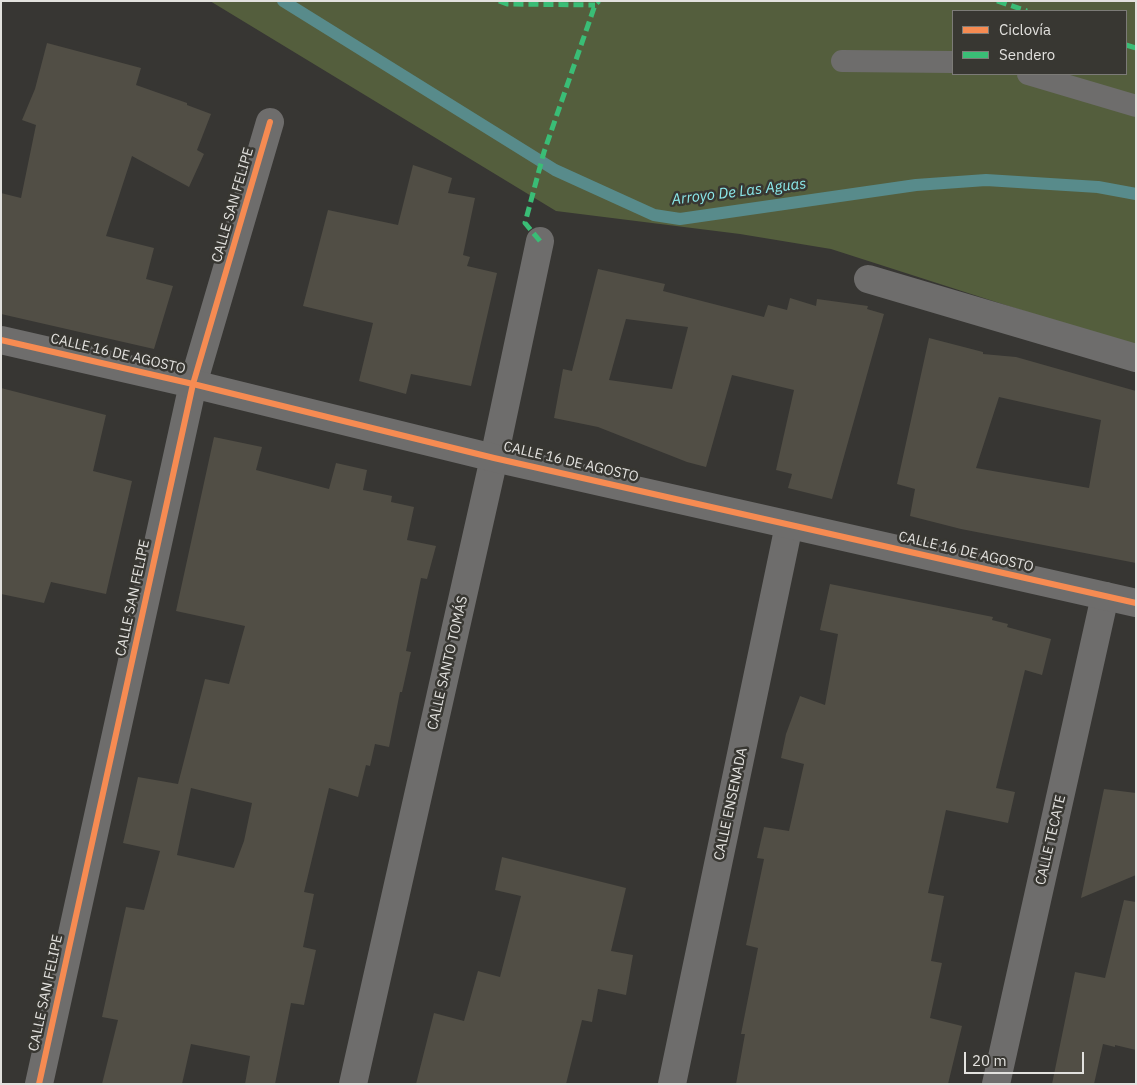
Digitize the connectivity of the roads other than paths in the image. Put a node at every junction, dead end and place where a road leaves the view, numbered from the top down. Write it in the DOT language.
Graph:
graph roads {
  1 [pos="842,61"];
  2 [pos="952,62"];
  3 [pos="1031,75"];
  4 [pos="1136,106"];
  5 [pos="270,122"];
  6 [pos="540,241"];
  7 [pos="868,279"];
  8 [pos="1,340"];
  9 [pos="1136,358"];
  10 [pos="193,384"];
  11 [pos="494,458"];
  12 [pos="789,525"];
  13 [pos="1105,596"];
  14 [pos="1136,603"];
  15 [pos="38,1084"];
  16 [pos="353,1084"];
  17 [pos="672,1084"];
  18 [pos="996,1084"];
  1 -- 2 [label="lane"];
  3 -- 4 [label="lane"];
  5 -- 10 [label="street, CALLE SAN FELIPE"];
  6 -- 11 [label="street, CALLE SANTO TOMÁS"];
  7 -- 9 [label="street"];
  8 -- 10 [label="street, CALLE 16 DE AGOSTO"];
  10 -- 11 [label="street, CALLE 16 DE AGOSTO"];
  10 -- 15 [label="street, CALLE SAN FELIPE"];
  11 -- 12 [label="street, CALLE 16 DE AGOSTO"];
  11 -- 16 [label="street, CALLE SANTO TOMÁS"];
  12 -- 13 [label="street, CALLE 16 DE AGOSTO"];
  12 -- 17 [label="street, CALLE ENSENADA"];
  13 -- 14 [label="street, CALLE 16 DE AGOSTO"];
  13 -- 18 [label="street, CALLE TECATE"];
}
